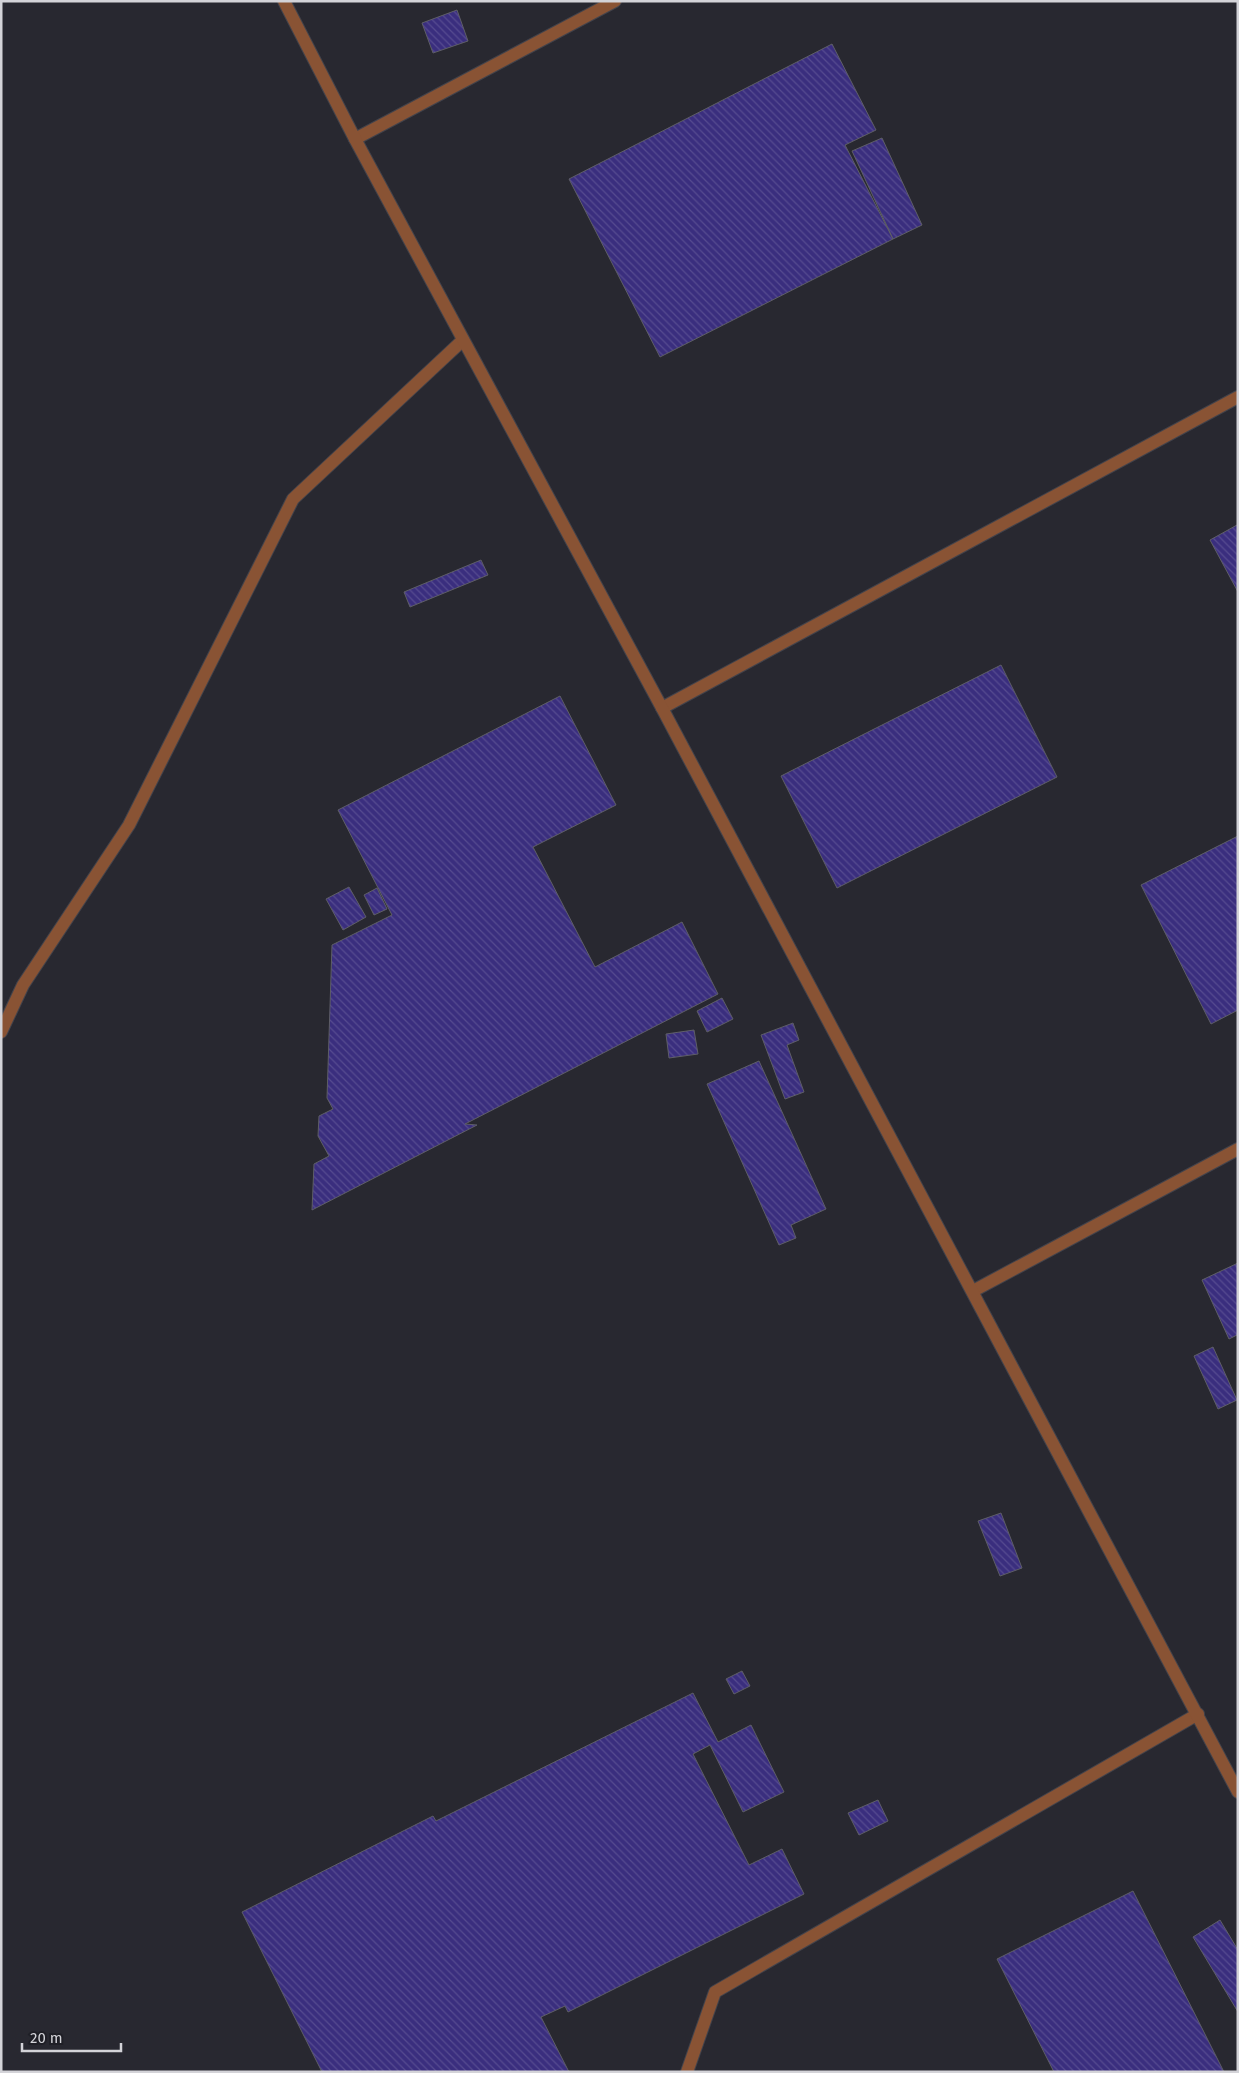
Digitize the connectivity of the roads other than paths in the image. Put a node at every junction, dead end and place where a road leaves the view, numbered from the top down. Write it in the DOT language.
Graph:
graph roads {
  1 [pos="284,1"];
  2 [pos="615,1"];
  3 [pos="355,139"];
  4 [pos="463,340"];
  5 [pos="1238,397"];
  6 [pos="662,708"];
  7 [pos="1,1032"];
  8 [pos="1238,1149"];
  9 [pos="973,1291"];
  10 [pos="1198,1714"];
  11 [pos="1238,1792"];
  12 [pos="687,2072"];
  1 -- 3 [label="street"];
  2 -- 3 [label="street"];
  3 -- 4 [label="street"];
  4 -- 6 [label="street"];
  4 -- 7 [label="street"];
  5 -- 6 [label="street"];
  6 -- 9 [label="street"];
  8 -- 9 [label="street"];
  9 -- 10 [label="street"];
  10 -- 11 [label="street"];
  10 -- 12 [label="street"];
}
